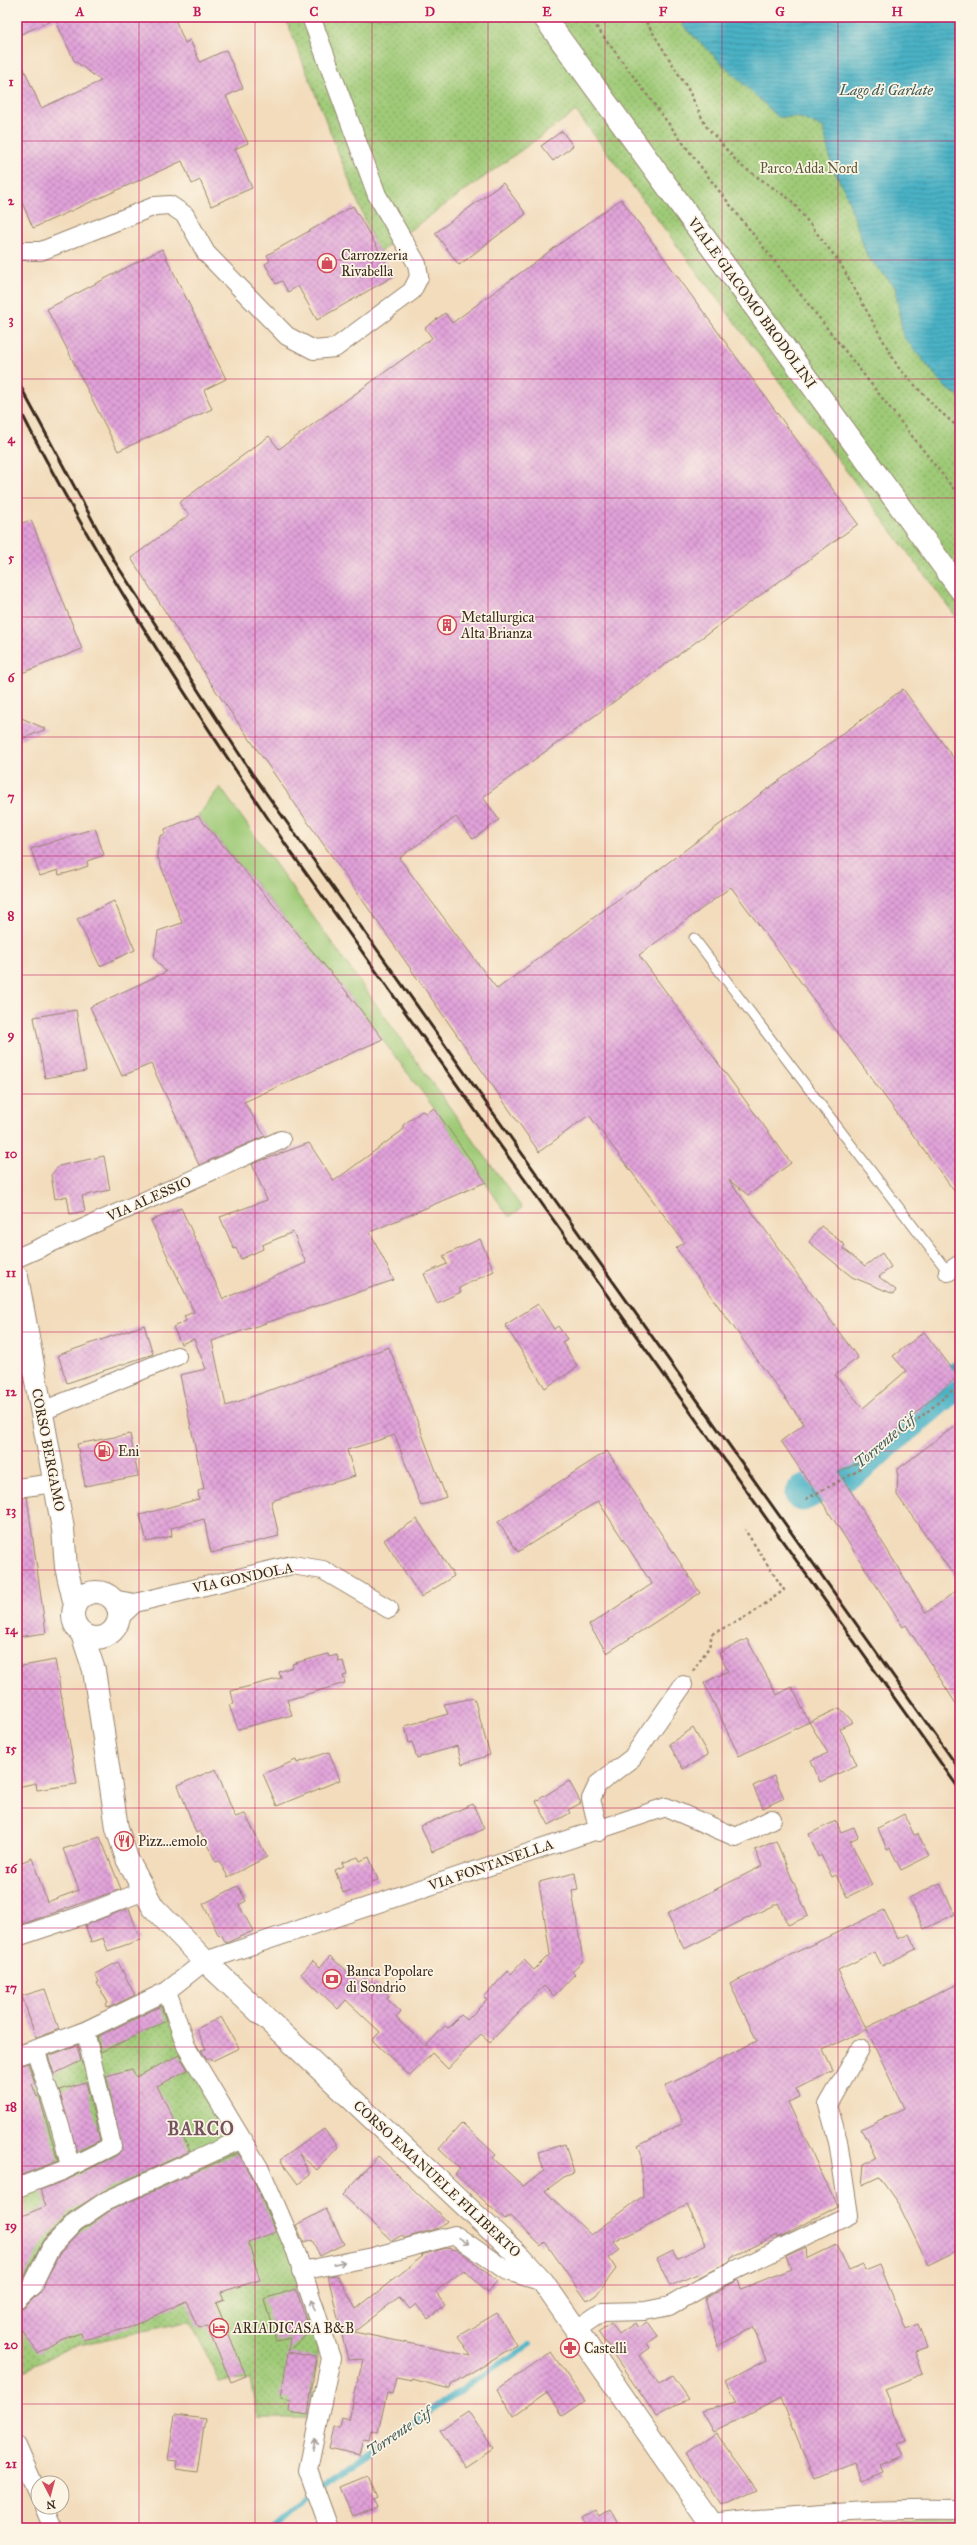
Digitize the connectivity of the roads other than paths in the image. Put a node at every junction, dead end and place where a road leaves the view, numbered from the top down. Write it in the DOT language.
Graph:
graph roads {
  1 [pos="311,17"];
  2 [pos="544,17"];
  3 [pos="17,249"];
  4 [pos="960,589"];
  5 [pos="694,938"];
  6 [pos="281,1140"];
  7 [pos="17,1258"];
  8 [pos="954,1268"];
  9 [pos="17,1277"];
  10 [pos="177,1356"];
  11 [pos="40,1412"];
  12 [pos="55,1483"];
  13 [pos="17,1488"];
  14 [pos="63,1528"];
  15 [pos="75,1605"];
  16 [pos="389,1609"];
  17 [pos="109,1611"];
  18 [pos="82,1634"];
  19 [pos="94,1670"];
  20 [pos="683,1685"];
  21 [pos="772,1820"];
  22 [pos="599,1832"];
  23 [pos="144,1891"];
  24 [pos="17,1937"];
  25 [pos="205,1961"];
  26 [pos="167,1991"];
  27 [pos="85,2032"];
  28 [pos="35,2049"];
  29 [pos="860,2049"];
  30 [pos="17,2056"];
  31 [pos="242,2139"];
  32 [pos="70,2166"];
  33 [pos="17,2188"];
  34 [pos="301,2271"];
  35 [pos="543,2282"];
  36 [pos="17,2300"];
  37 [pos="577,2329"];
  38 [pos="17,2446"];
  39 [pos="30,2476"];
  40 [pos="960,2510"];
  41 [pos="47,2515"];
  42 [pos="710,2527"];
  43 [pos="53,2528"];
  44 [pos="329,2528"];
  1 -- 3 [label="street"];
  2 -- 4 [label="main road, VIALE GIACOMO BRODOLINI"];
  5 -- 8 [label="lane"];
  6 -- 7 [label="street, VIA ALESSIO"];
  9 -- 11 [label="main road, CORSO BERGAMO"];
  10 -- 11 [label="street"];
  11 -- 12 [label="main road, CORSO BERGAMO"];
  12 -- 13 [label="street"];
  12 -- 14 [label="main road, CORSO BERGAMO"];
  14 -- 15 [label="main road, CORSO BERGAMO"];
  14 -- 17 [label="main road, CORSO BERGAMO"];
  15 -- 17 [label="main road"];
  15 -- 18 [label="main road, CORSO BERGAMO"];
  16 -- 17 [label="street, VIA GONDOLA"];
  17 -- 18 [label="main road"];
  17 -- 19 [label="main road"];
  18 -- 19 [label="main road"];
  19 -- 23 [label="main road, CORSO EMANUELE FILIBERTO"];
  20 -- 22 [label="street"];
  21 -- 22 [label="street, VIA FONTANELLA"];
  22 -- 25 [label="street, VIA FONTANELLA"];
  23 -- 24 [label="street"];
  23 -- 25 [label="main road, CORSO EMANUELE FILIBERTO"];
  25 -- 26 [label="street, VIA FONTANELLA"];
  25 -- 35 [label="main road, CORSO EMANUELE FILIBERTO"];
  26 -- 27 [label="street, VIA FONTANELLA"];
  26 -- 31 [label="street"];
  27 -- 28 [label="street, VIA FONTANELLA"];
  27 -- 32 [label="street"];
  28 -- 30 [label="street, VIA FONTANELLA"];
  28 -- 32 [label="street"];
  29 -- 37 [label="street"];
  31 -- 34 [label="street"];
  31 -- 36 [label="street"];
  32 -- 33 [label="street"];
  34 -- 35 [label="street, one-way"];
  44 -- 34 [label="street, one-way"];
  35 -- 37 [label="main road, CORSO EMANUELE FILIBERTO"];
  37 -- 42 [label="main road, CORSO EMANUELE FILIBERTO"];
  38 -- 39 [label="street"];
  40 -- 42 [label="street"];
  41 -- 43 [label="street"];
}
